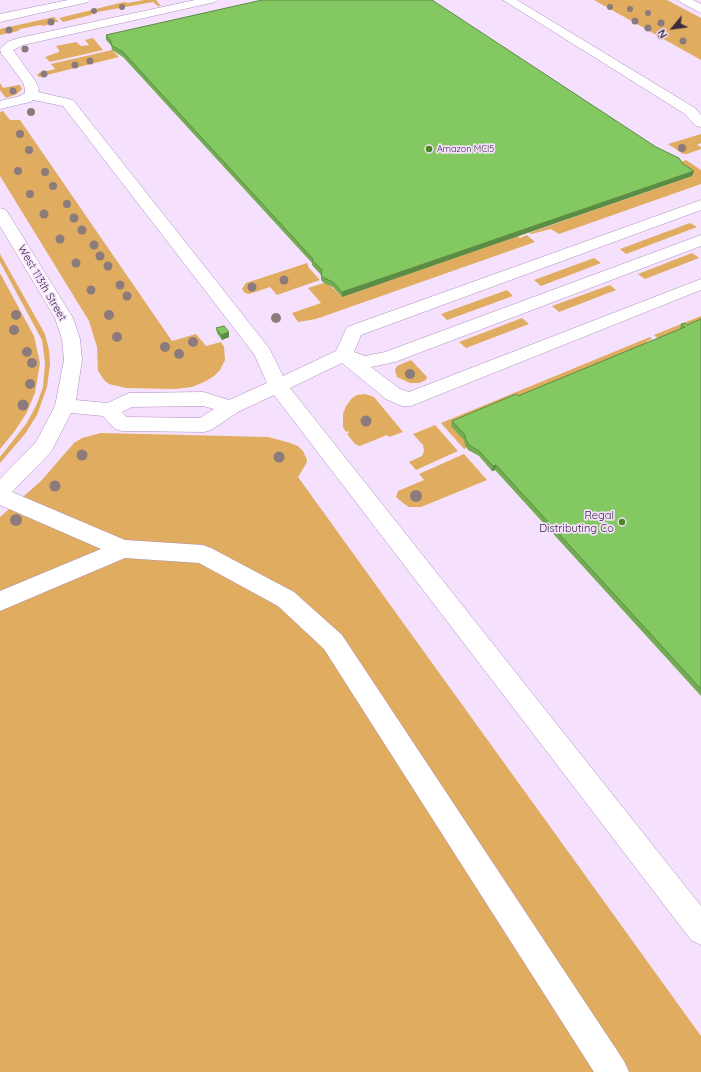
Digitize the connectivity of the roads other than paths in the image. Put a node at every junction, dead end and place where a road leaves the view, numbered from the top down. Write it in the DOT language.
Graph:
graph roads {
  1 [pos="84,0"];
  2 [pos="211,0"];
  3 [pos="509,0"];
  4 [pos="684,0"];
  5 [pos="183,3"];
  6 [pos="701,9"];
  7 [pos="0,18"];
  8 [pos="31,95"];
  9 [pos="0,106"];
  10 [pos="696,112"];
  11 [pos="701,123"];
  12 [pos="701,205"];
  13 [pos="0,213"];
  14 [pos="701,240"];
  15 [pos="701,284"];
  16 [pos="344,355"];
  17 [pos="278,386"];
  18 [pos="65,406"];
  19 [pos="231,407"];
  20 [pos="109,410"];
  21 [pos="0,490"];
  22 [pos="0,496"];
  23 [pos="123,550"];
  24 [pos="0,601"];
  25 [pos="701,930"];
  26 [pos="613,1072"];
  1 -- 7 [label="street"];
  2 -- 5 [label="street"];
  3 -- 10 [label="street"];
  4 -- 6 [label="street"];
  5 -- 8 [label="street"];
  8 -- 9 [label="street"];
  8 -- 17 [label="street"];
  10 -- 11 [label="street"];
  12 -- 16 [label="street"];
  13 -- 18 [label="street, West 113th Street"];
  14 -- 16 [label="street"];
  15 -- 16 [label="street"];
  16 -- 17 [label="street"];
  17 -- 19 [label="street"];
  17 -- 25 [label="street"];
  18 -- 20 [label="street"];
  18 -- 21 [label="street, West 113th Street"];
  19 -- 20 [label="street"];
  19 -- 20 [label="street"];
  22 -- 23 [label="street"];
  23 -- 24 [label="street"];
  23 -- 26 [label="street"];
}
